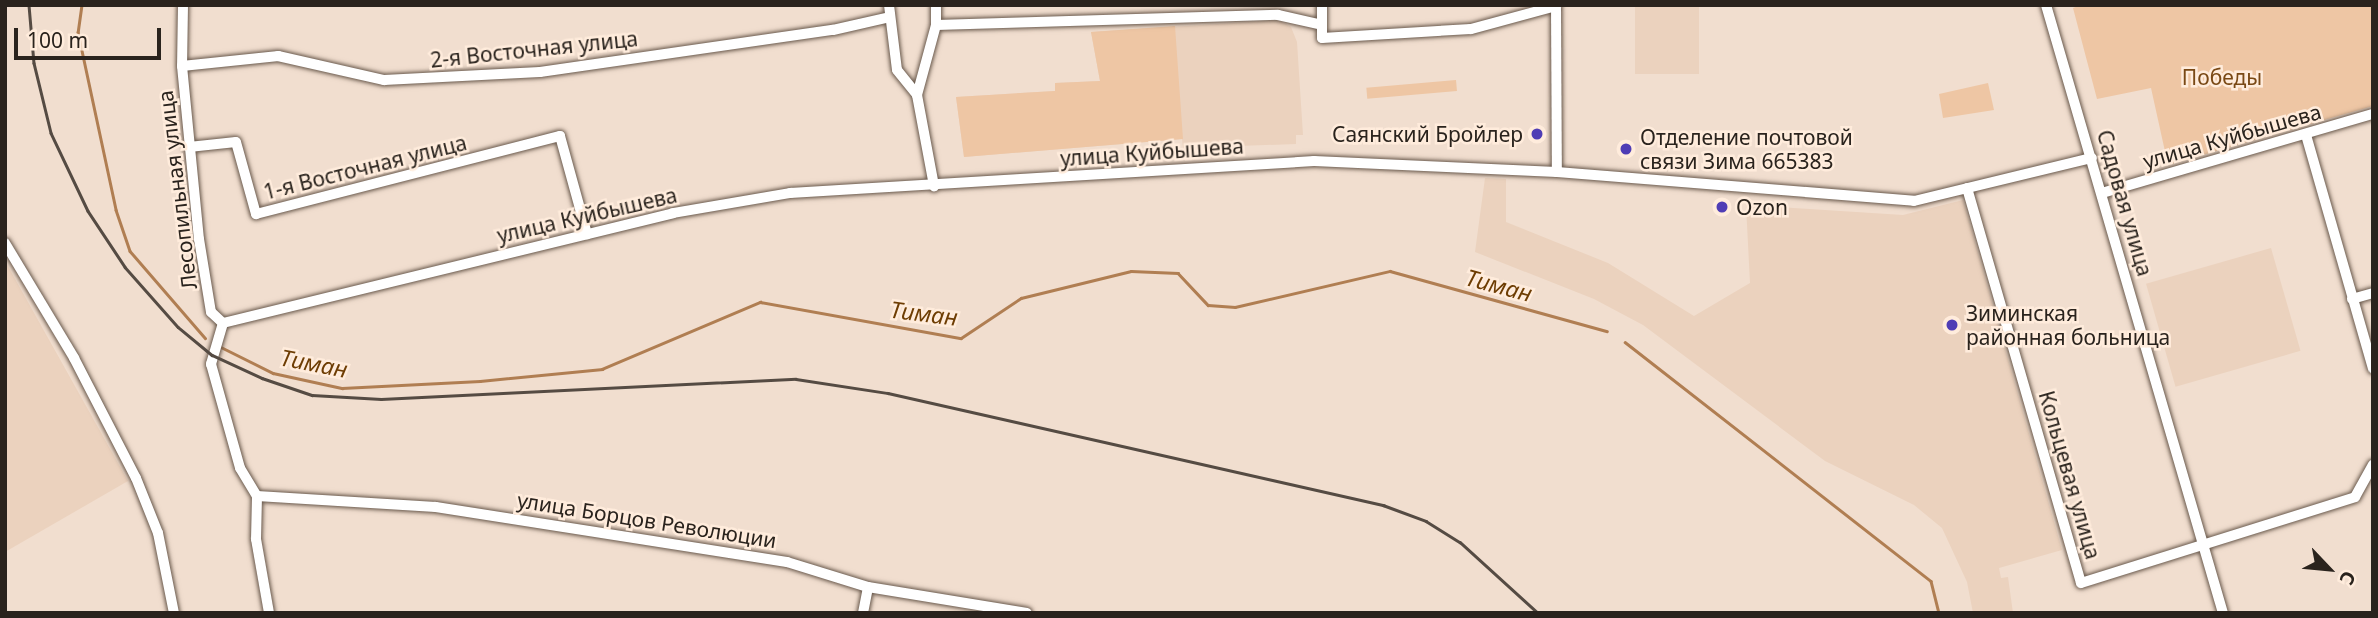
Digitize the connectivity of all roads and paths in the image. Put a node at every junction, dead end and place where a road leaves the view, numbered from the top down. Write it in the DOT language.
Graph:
graph roads {
  1 [pos="183,5"];
  2 [pos="889,5"];
  3 [pos="936,5"];
  4 [pos="1209,5"];
  5 [pos="1322,5"];
  6 [pos="1556,5"];
  7 [pos="2046,5"];
  8 [pos="890,17"];
  9 [pos="1210,18"];
  10 [pos="936,25"];
  11 [pos="1322,25"];
  12 [pos="182,66"];
  13 [pos="917,95"];
  14 [pos="2373,114"];
  15 [pos="2306,135"];
  16 [pos="189,147"];
  17 [pos="2092,158"];
  18 [pos="1558,172"];
  19 [pos="934,186"];
  20 [pos="1967,188"];
  21 [pos="2102,193"];
  22 [pos="587,233"];
  23 [pos="5,243"];
  24 [pos="2373,293"];
  25 [pos="2352,299"];
  26 [pos="223,323"];
  27 [pos="2373,369"];
  28 [pos="2373,465"];
  29 [pos="257,496"];
  30 [pos="2204,547"];
  31 [pos="868,587"];
  32 [pos="174,613"];
  33 [pos="269,613"];
  34 [pos="863,613"];
  35 [pos="1027,613"];
  36 [pos="2223,613"];
  1 -- 12 [label="street, Лесопильная улица"];
  2 -- 8 [label="street"];
  3 -- 10 [label="street"];
  4 -- 9 [label="street"];
  5 -- 11 [label="street"];
  6 -- 11 [label="street"];
  6 -- 18 [label="street"];
  7 -- 17 [label="street, Садовая улица"];
  8 -- 12 [label="street, 2-я Восточная улица"];
  8 -- 13 [label="street"];
  9 -- 10 [label="street"];
  9 -- 11 [label="street"];
  10 -- 13 [label="street"];
  12 -- 16 [label="street, Лесопильная улица"];
  13 -- 19 [label="street"];
  14 -- 15 [label="street, улица Куйбышева"];
  15 -- 21 [label="street, улица Куйбышева"];
  15 -- 25 [label="street"];
  16 -- 22 [label="street, 1-я Восточная улица"];
  16 -- 26 [label="street, Лесопильная улица"];
  17 -- 20 [label="street, улица Куйбышева"];
  17 -- 21 [label="street, Садовая улица"];
  18 -- 19 [label="street, улица Куйбышева"];
  18 -- 20 [label="street, улица Куйбышева"];
  19 -- 22 [label="street, улица Куйбышева"];
  20 -- 30 [label="street, Кольцевая улица"];
  21 -- 30 [label="street, Садовая улица"];
  22 -- 26 [label="street, улица Куйбышева"];
  23 -- 32 [label="street"];
  24 -- 25 [label="street"];
  25 -- 27 [label="street"];
  26 -- 29 [label="street"];
  28 -- 30 [label="street, Кольцевая улица"];
  29 -- 31 [label="street, улица Борцов Революции"];
  29 -- 33 [label="street"];
  30 -- 36 [label="street, Садовая улица"];
  31 -- 34 [label="street"];
  31 -- 35 [label="street, улица Борцов Революции"];
}
